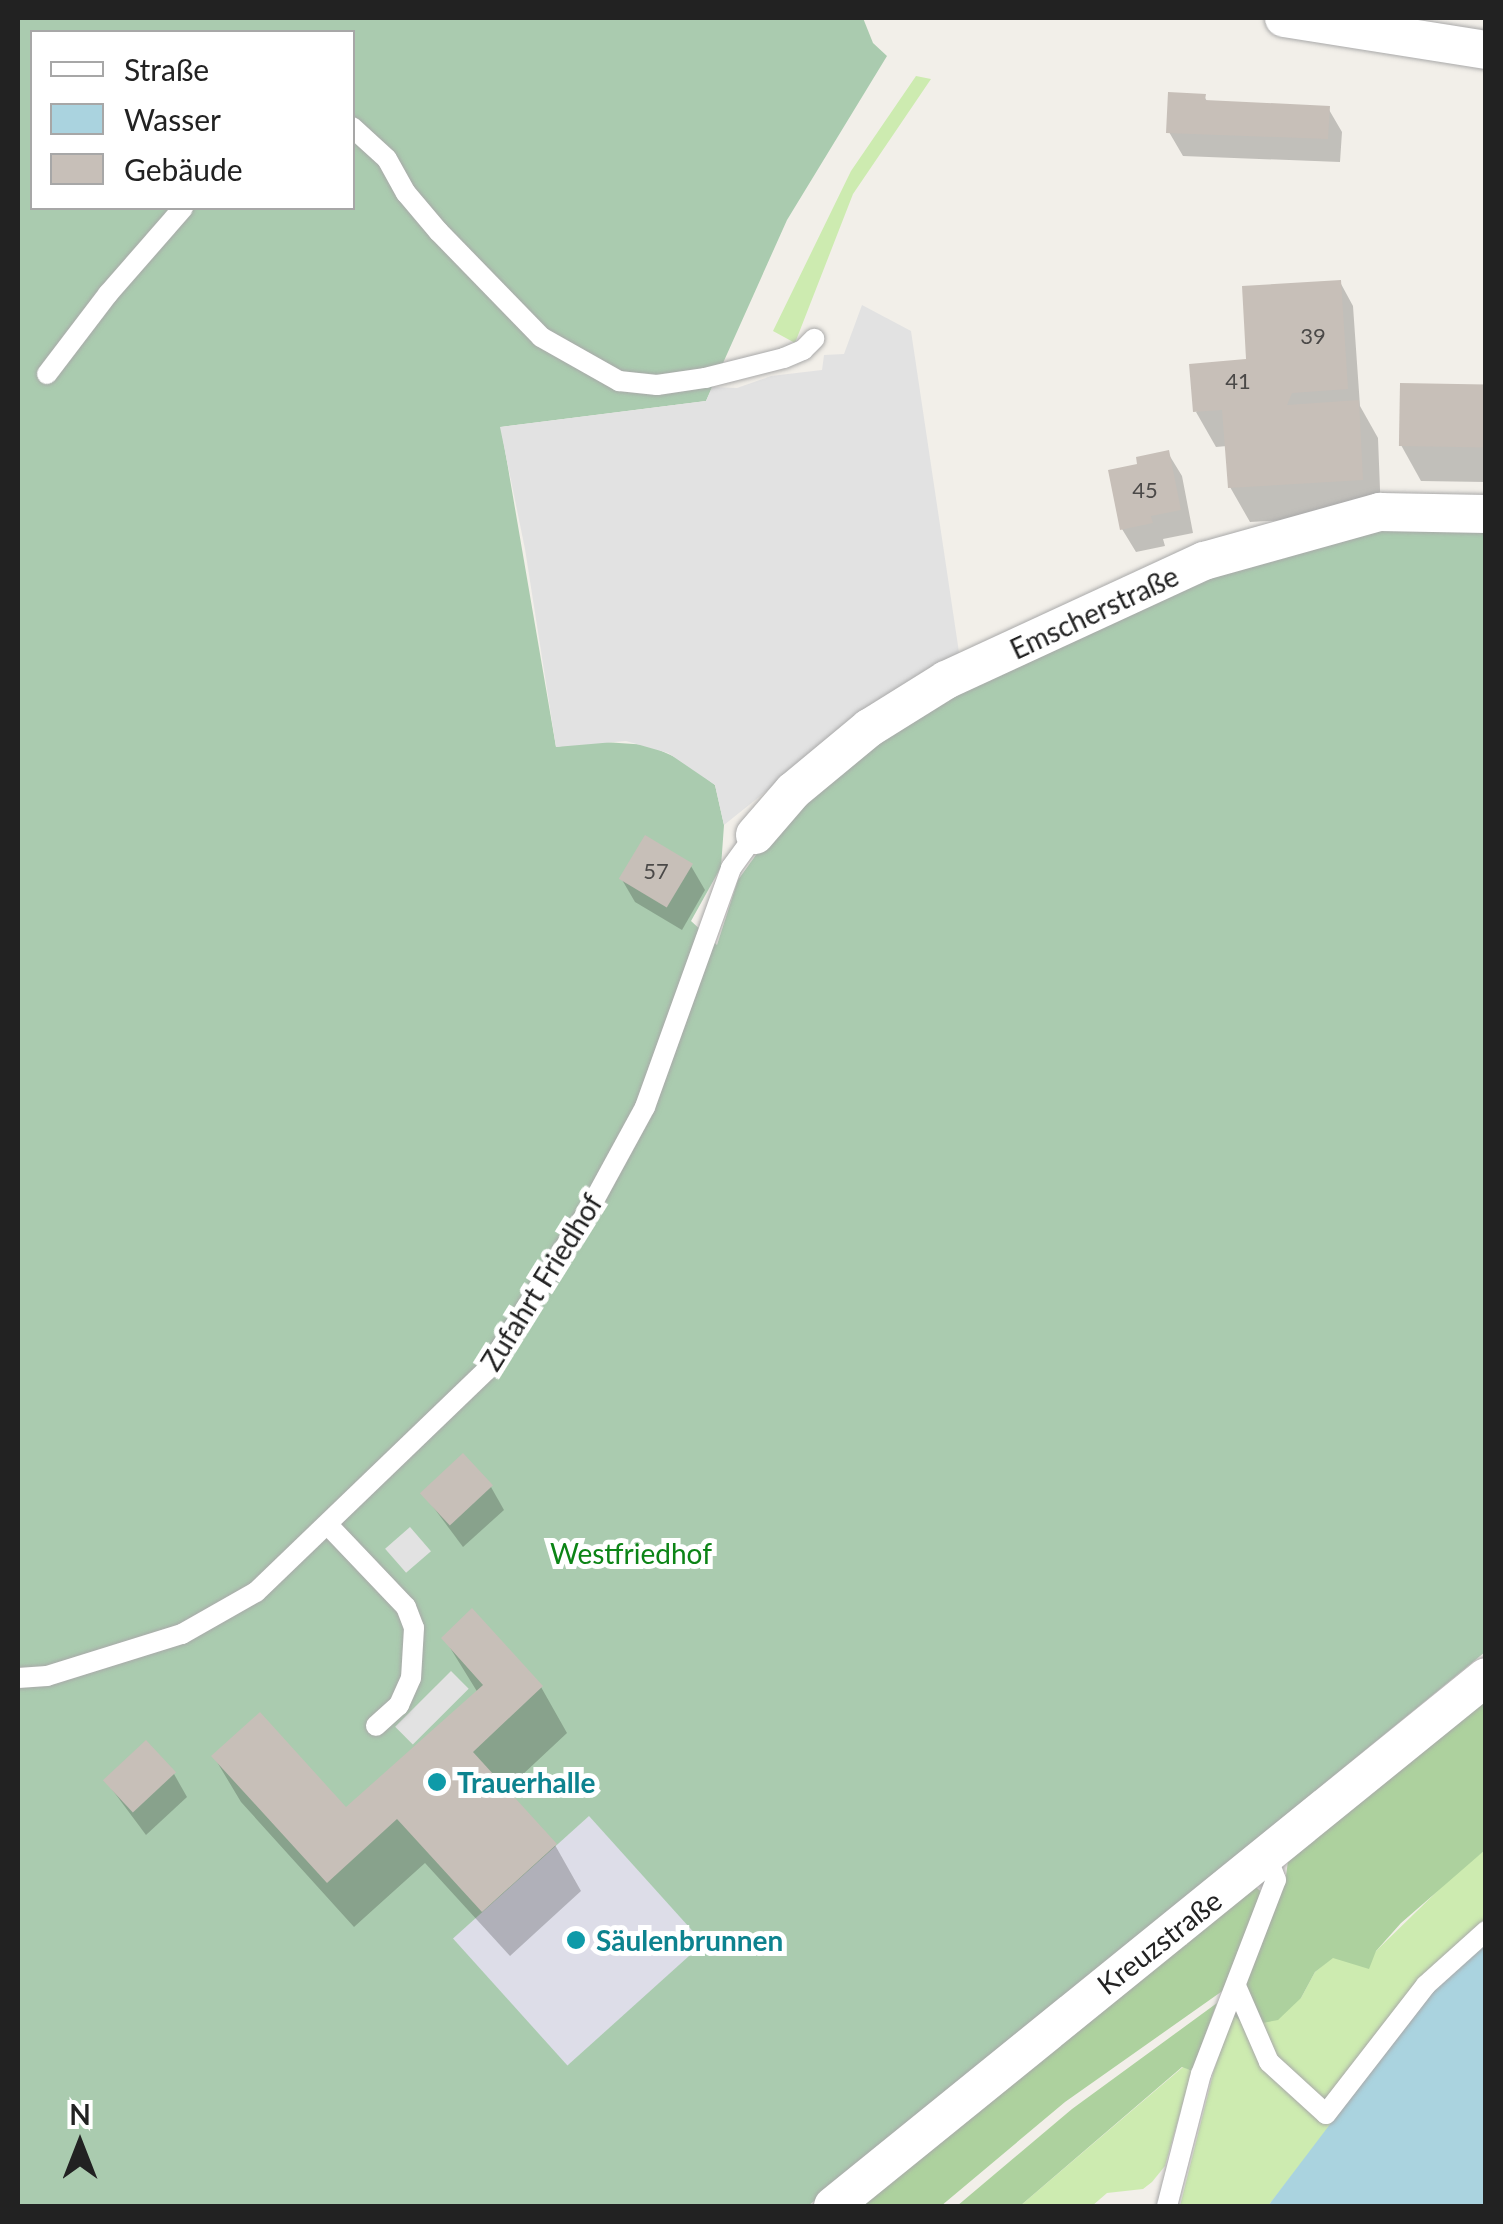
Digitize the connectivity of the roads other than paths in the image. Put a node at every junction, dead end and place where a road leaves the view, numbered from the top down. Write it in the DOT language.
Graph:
graph roads {
  1 [pos="1284,18"];
  2 [pos="1486,50"];
  3 [pos="355,130"];
  4 [pos="181,210"];
  5 [pos="814,339"];
  6 [pos="48,374"];
  7 [pos="1486,514"];
  8 [pos="755,834"];
  9 [pos="328,1525"];
  10 [pos="1486,1677"];
  11 [pos="18,1678"];
  12 [pos="376,1726"];
  13 [pos="1267,1856"];
  14 [pos="1486,1931"];
  15 [pos="1236,1986"];
  16 [pos="833,2206"];
  17 [pos="1166,2206"];
  1 -- 2 [label="street"];
  3 -- 5 [label="lane"];
  4 -- 6 [label="lane"];
  7 -- 8 [label="street, Emscherstraße"];
  8 -- 9 [label="lane, Zufahrt Friedhof"];
  9 -- 11 [label="lane, Zufahrt Friedhof"];
  9 -- 12 [label="lane"];
  10 -- 13 [label="street, Kreuzstraße"];
  13 -- 15 [label="lane"];
  13 -- 16 [label="street, Kreuzstraße"];
  14 -- 15 [label="lane"];
  15 -- 17 [label="lane"];
}
